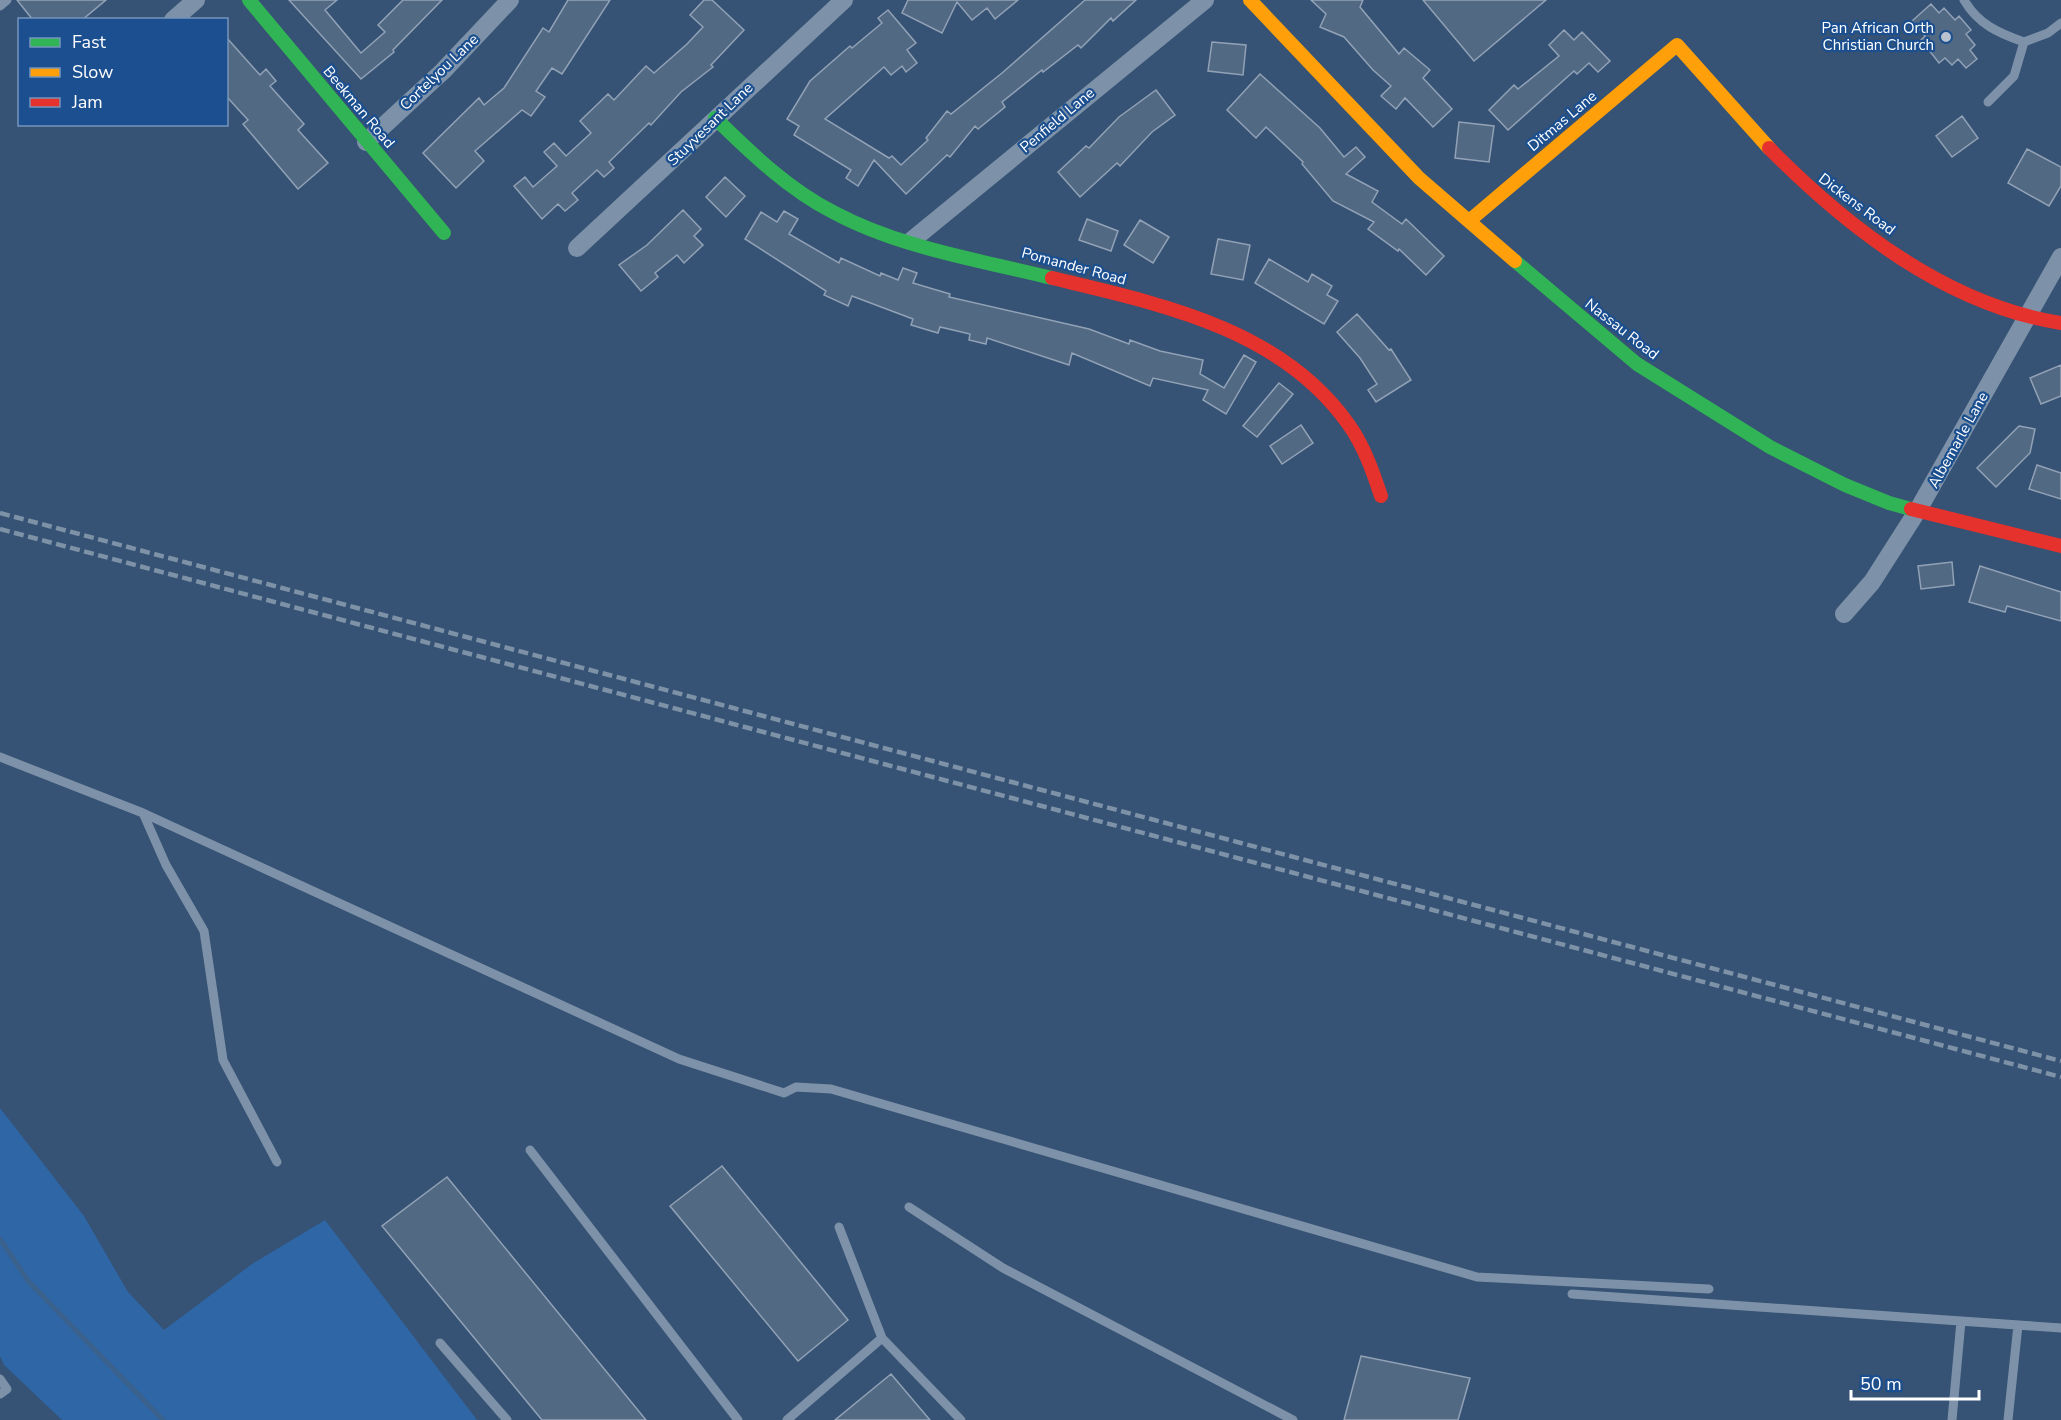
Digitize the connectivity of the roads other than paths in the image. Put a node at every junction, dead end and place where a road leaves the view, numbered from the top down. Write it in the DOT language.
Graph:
graph roads {
  1 [pos="7,0"];
  2 [pos="196,0"];
  3 [pos="249,0"];
  4 [pos="510,0"];
  5 [pos="844,0"];
  6 [pos="1205,0"];
  7 [pos="1250,0"];
  8 [pos="1964,0"];
  9 [pos="0,6"];
  10 [pos="175,18"];
  11 [pos="2061,23"];
  12 [pos="2024,42"];
  13 [pos="1677,45"];
  14 [pos="1988,102"];
  15 [pos="715,118"];
  16 [pos="366,142"];
  17 [pos="1469,221"];
  18 [pos="444,233"];
  19 [pos="911,241"];
  20 [pos="577,248"];
  21 [pos="2061,257"];
  22 [pos="2026,318"];
  23 [pos="2061,323"];
  24 [pos="1381,496"];
  25 [pos="1918,510"];
  26 [pos="2061,546"];
  27 [pos="1844,614"];
  28 [pos="0,757"];
  29 [pos="143,813"];
  30 [pos="530,1150"];
  31 [pos="277,1161"];
  32 [pos="909,1207"];
  33 [pos="839,1227"];
  34 [pos="1709,1288"];
  35 [pos="1572,1294"];
  36 [pos="1961,1321"];
  37 [pos="2018,1325"];
  38 [pos="2061,1329"];
  39 [pos="882,1338"];
  40 [pos="440,1342"];
  41 [pos="0,1378"];
  42 [pos="0,1394"];
  43 [pos="507,1420"];
  44 [pos="738,1420"];
  45 [pos="787,1420"];
  46 [pos="961,1420"];
  47 [pos="1293,1420"];
  48 [pos="1952,1420"];
  49 [pos="2008,1420"];
  1 -- 9 [label="lane"];
  2 -- 10 [label="street"];
  3 -- 16 [label="street, Beekman Road"];
  4 -- 16 [label="street, Cortelyou Lane"];
  5 -- 15 [label="street, Stuyvesant Lane"];
  6 -- 19 [label="street, Penfield Lane"];
  7 -- 17 [label="street, Nassau Road"];
  8 -- 12 [label="lane"];
  11 -- 12 [label="lane"];
  12 -- 14 [label="lane"];
  13 -- 17 [label="street, Ditmas Lane"];
  13 -- 22 [label="street, Dickens Road"];
  15 -- 19 [label="street, Pomander Road"];
  15 -- 20 [label="street, Stuyvesant Lane"];
  16 -- 18 [label="street, Beekman Road"];
  17 -- 25 [label="street, Nassau Road"];
  19 -- 24 [label="street, Pomander Road"];
  21 -- 22 [label="street, Albemarle Lane"];
  22 -- 23 [label="street, Dickens Road"];
  22 -- 25 [label="street, Albemarle Lane"];
  25 -- 26 [label="street, Nassau Road"];
  25 -- 27 [label="street, Albemarle Lane"];
  28 -- 29 [label="lane"];
  29 -- 31 [label="lane"];
  29 -- 34 [label="lane"];
  30 -- 44 [label="lane"];
  32 -- 47 [label="lane"];
  33 -- 39 [label="lane"];
  35 -- 36 [label="lane"];
  36 -- 37 [label="lane"];
  36 -- 48 [label="lane"];
  37 -- 38 [label="lane"];
  37 -- 49 [label="lane"];
  39 -- 45 [label="lane"];
  39 -- 46 [label="lane"];
  40 -- 43 [label="lane"];
  41 -- 42 [label="lane"];
}
